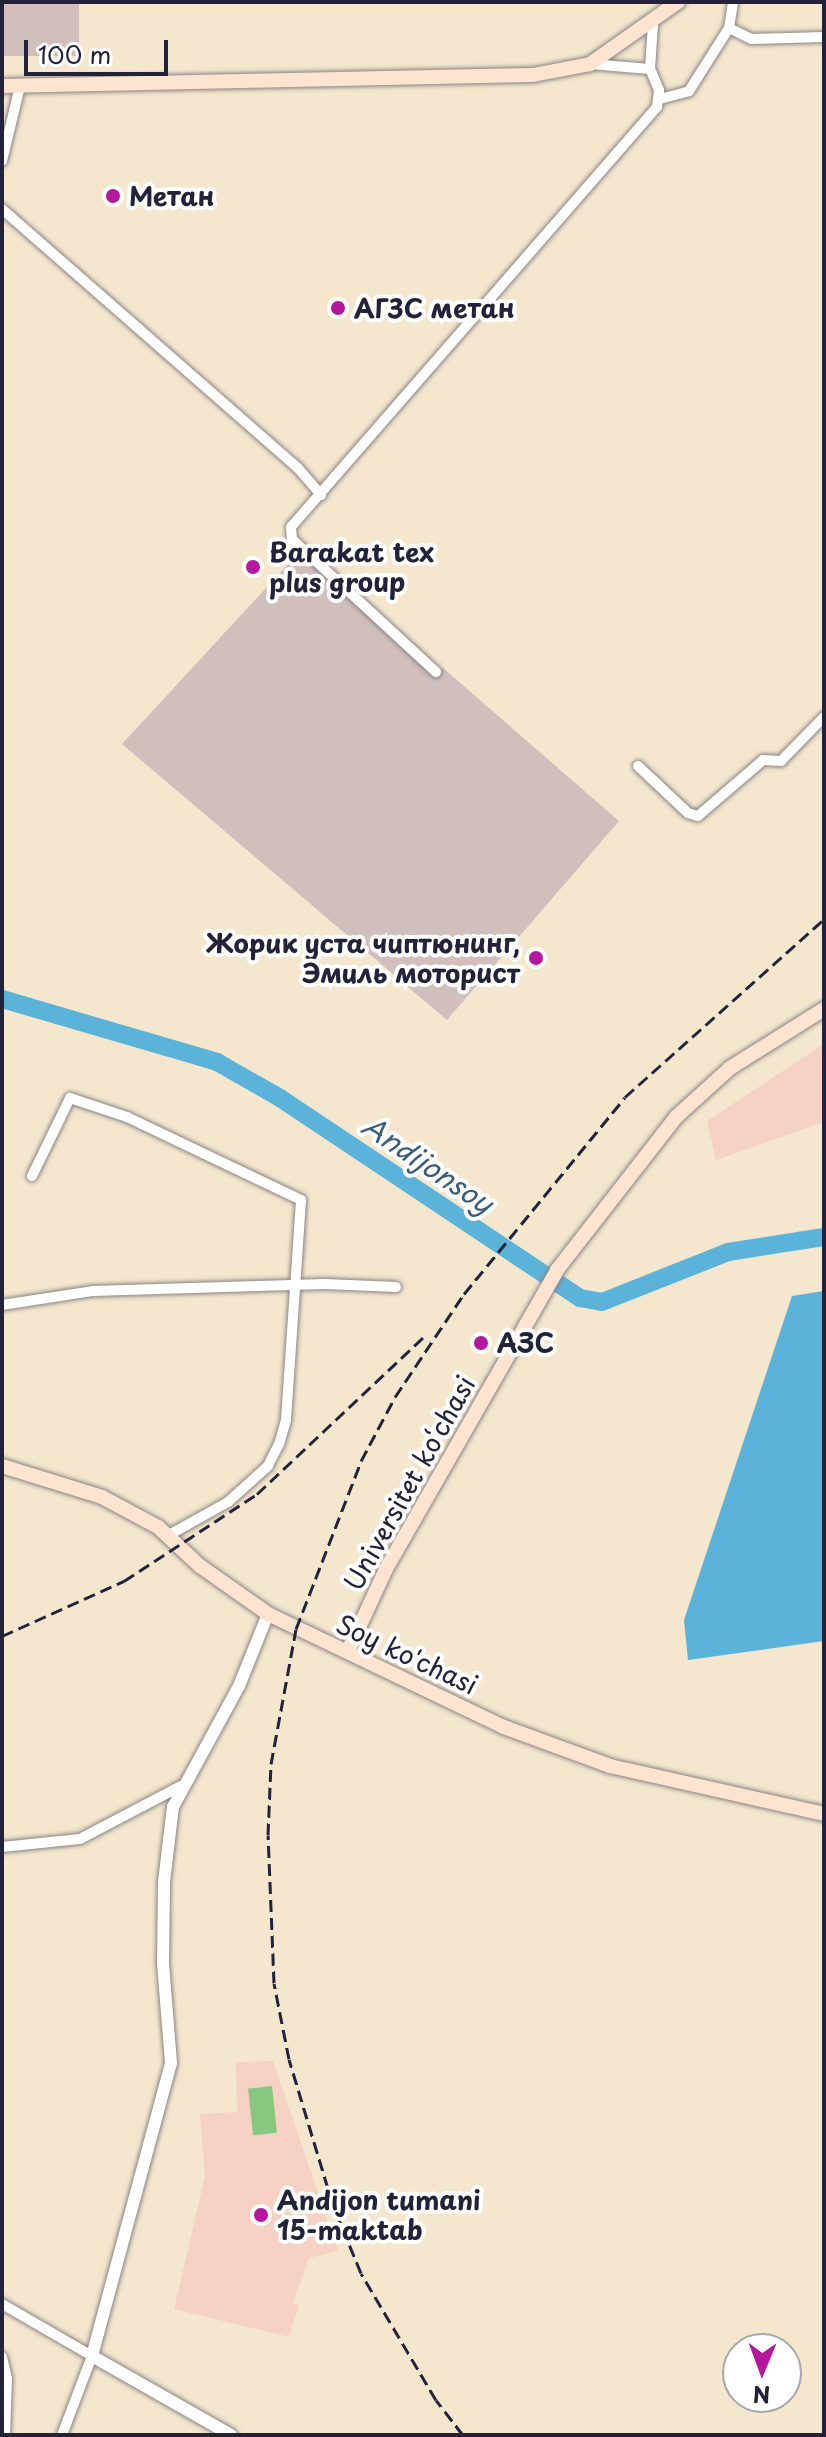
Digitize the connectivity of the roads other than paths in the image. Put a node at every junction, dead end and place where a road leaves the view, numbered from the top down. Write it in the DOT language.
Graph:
graph roads {
  1 [pos="678,2"];
  2 [pos="733,2"];
  3 [pos="653,24"];
  4 [pos="729,28"];
  5 [pos="824,37"];
  6 [pos="590,64"];
  7 [pos="650,69"];
  8 [pos="2,86"];
  9 [pos="20,86"];
  10 [pos="660,99"];
  11 [pos="2,161"];
  12 [pos="2,209"];
  13 [pos="321,495"];
  14 [pos="436,672"];
  15 [pos="824,717"];
  16 [pos="638,766"];
  17 [pos="824,1009"];
  18 [pos="32,1176"];
  19 [pos="294,1285"];
  20 [pos="396,1287"];
  21 [pos="2,1305"];
  22 [pos="2,1466"];
  23 [pos="169,1535"];
  24 [pos="268,1614"];
  25 [pos="348,1651"];
  26 [pos="181,1786"];
  27 [pos="824,1814"];
  28 [pos="2,1847"];
  29 [pos="2,2304"];
  30 [pos="92,2356"];
  31 [pos="2,2357"];
  32 [pos="5,2435"];
  33 [pos="62,2435"];
  34 [pos="231,2435"];
  1 -- 3 [label="main road"];
  2 -- 4 [label="street"];
  3 -- 6 [label="main road"];
  3 -- 7 [label="street"];
  4 -- 5 [label="street"];
  4 -- 10 [label="street"];
  6 -- 7 [label="street"];
  6 -- 9 [label="main road"];
  7 -- 10 [label="street"];
  8 -- 9 [label="main road"];
  9 -- 11 [label="street"];
  10 -- 13 [label="street"];
  12 -- 13 [label="street"];
  13 -- 14 [label="street"];
  15 -- 16 [label="street"];
  17 -- 25 [label="main road, Universitet kо‘chasi"];
  18 -- 19 [label="street"];
  19 -- 20 [label="street"];
  19 -- 21 [label="street"];
  19 -- 23 [label="street"];
  22 -- 23 [label="main road, Soy ko'chasi"];
  23 -- 24 [label="main road, Soy ko'chasi"];
  24 -- 25 [label="main road, Soy ko'chasi"];
  24 -- 26 [label="street"];
  25 -- 27 [label="main road, Soy ko'chasi"];
  26 -- 28 [label="street"];
  26 -- 30 [label="street"];
  29 -- 30 [label="street"];
  30 -- 33 [label="street"];
  30 -- 34 [label="street"];
  31 -- 32 [label="street"];
}
